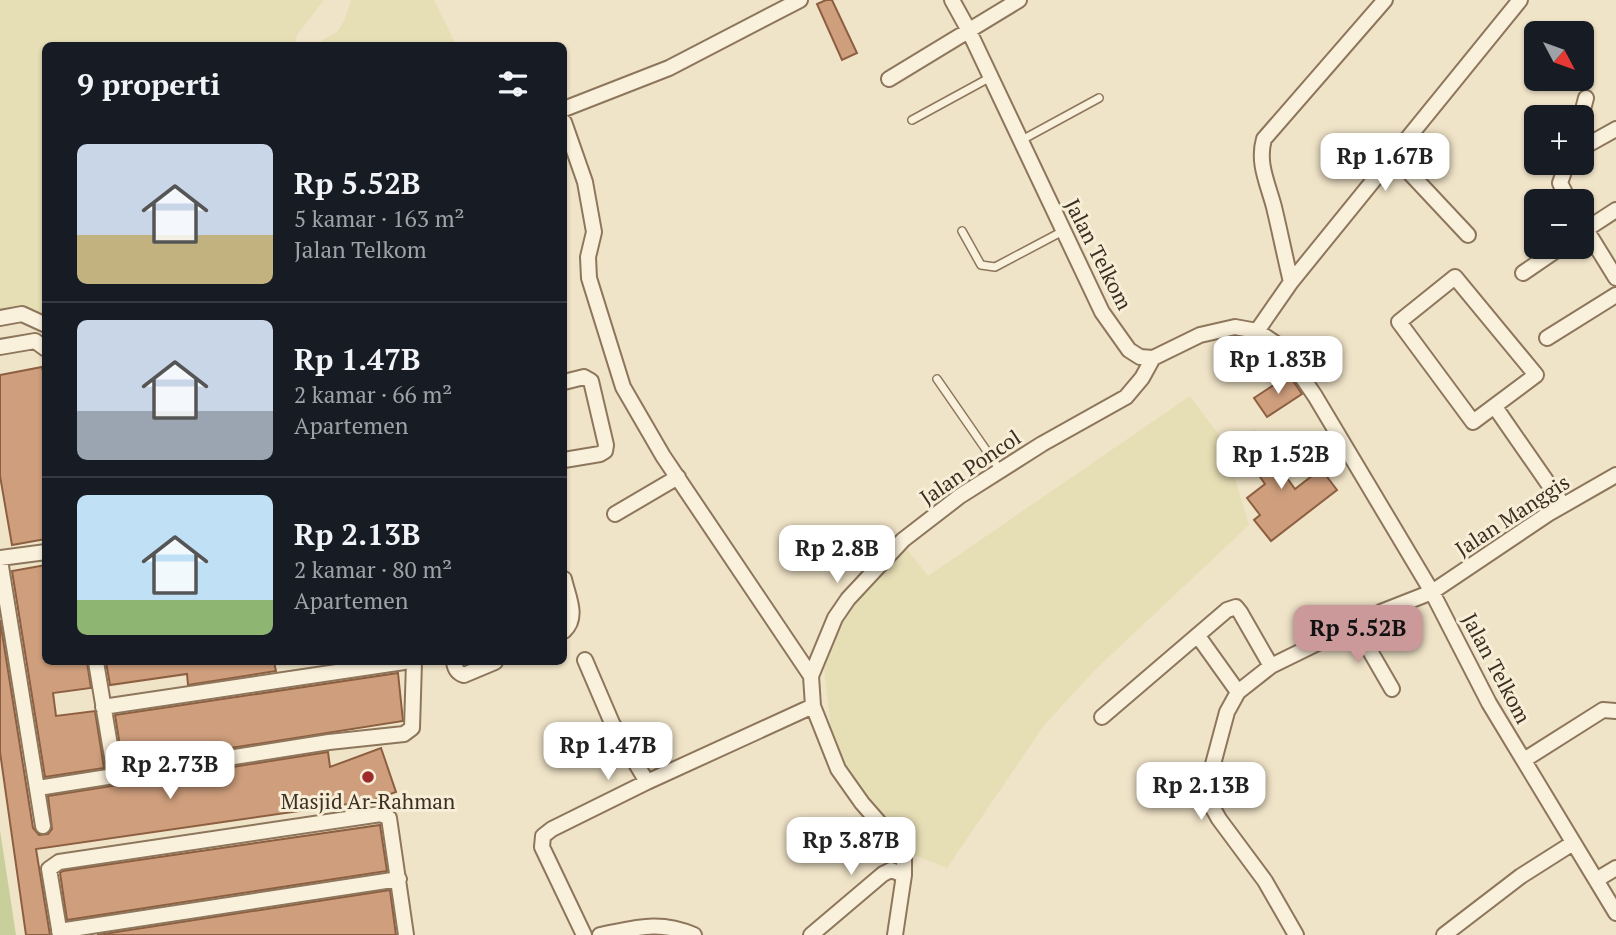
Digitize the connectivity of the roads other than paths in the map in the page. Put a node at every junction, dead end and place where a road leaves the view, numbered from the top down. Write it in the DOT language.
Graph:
graph roads {
  1 [pos="800,0"];
  2 [pos="952,0"];
  3 [pos="1019,0"];
  4 [pos="1385,0"];
  5 [pos="1520,0"];
  6 [pos="968,29"];
  7 [pos="989,78"];
  8 [pos="889,79"];
  9 [pos="1099,98"];
  10 [pos="1586,98"];
  11 [pos="1584,105"];
  12 [pos="567,108"];
  13 [pos="912,120"];
  14 [pos="1616,128"];
  15 [pos="567,131"];
  16 [pos="1020,141"];
  17 [pos="1594,141"];
  18 [pos="1393,155"];
  19 [pos="1616,210"];
  20 [pos="1594,222"];
  21 [pos="1063,230"];
  22 [pos="962,231"];
  23 [pos="1468,235"];
  24 [pos="1594,245"];
  25 [pos="1543,259"];
  26 [pos="1523,273"];
  27 [pos="1616,278"];
  28 [pos="1291,282"];
  29 [pos="1616,295"];
  30 [pos="0,318"];
  31 [pos="42,323"];
  32 [pos="1257,331"];
  33 [pos="1547,338"];
  34 [pos="42,346"];
  35 [pos="0,347"];
  36 [pos="1153,358"];
  37 [pos="937,379"];
  38 [pos="567,381"];
  39 [pos="1495,407"];
  40 [pos="567,460"];
  41 [pos="1000,471"];
  42 [pos="1616,475"];
  43 [pos="678,477"];
  44 [pos="1563,505"];
  45 [pos="615,514"];
  46 [pos="42,553"];
  47 [pos="0,559"];
  48 [pos="567,592"];
  49 [pos="1432,593"];
  50 [pos="1355,625"];
  51 [pos="567,628"];
  52 [pos="1198,636"];
  53 [pos="585,660"];
  54 [pos="96,665"];
  55 [pos="384,665"];
  56 [pos="414,665"];
  57 [pos="455,665"];
  58 [pos="488,665"];
  59 [pos="1271,666"];
  60 [pos="811,676"];
  61 [pos="1392,689"];
  62 [pos="1238,692"];
  63 [pos="813,706"];
  64 [pos="103,707"];
  65 [pos="1616,711"];
  66 [pos="1102,717"];
  67 [pos="1524,760"];
  68 [pos="115,775"];
  69 [pos="647,782"];
  70 [pos="38,788"];
  71 [pos="43,826"];
  72 [pos="1573,843"];
  73 [pos="1616,868"];
  74 [pos="904,874"];
  75 [pos="399,880"];
  76 [pos="1596,880"];
  77 [pos="1616,913"];
  78 [pos="60,933"];
  79 [pos="406,935"];
  80 [pos="584,935"];
  81 [pos="600,935"];
  82 [pos="694,935"];
  83 [pos="811,935"];
  84 [pos="895,935"];
  85 [pos="1296,935"];
  86 [pos="1444,935"];
  1 -- 12 [label="street"];
  2 -- 6 [label="street, Jalan Telkom"];
  3 -- 6 [label="street"];
  4 -- 28 [label="street"];
  5 -- 18 [label="street"];
  6 -- 7 [label="street, Jalan Telkom"];
  6 -- 8 [label="street"];
  7 -- 13 [label="lane"];
  7 -- 16 [label="street, Jalan Telkom"];
  9 -- 16 [label="lane"];
  10 -- 11 [label="street"];
  14 -- 17 [label="street"];
  15 -- 43 [label="street"];
  16 -- 21 [label="street, Jalan Telkom"];
  18 -- 23 [label="street"];
  18 -- 28 [label="street"];
  19 -- 20 [label="street"];
  21 -- 22 [label="lane"];
  21 -- 36 [label="street, Jalan Telkom"];
  24 -- 27 [label="street"];
  25 -- 26 [label="street"];
  28 -- 32 [label="street"];
  29 -- 33 [label="street"];
  30 -- 31 [label="street"];
  32 -- 36 [label="street"];
  32 -- 49 [label="street, Jalan Telkom"];
  34 -- 35 [label="street"];
  36 -- 41 [label="street, Jalan Poncol"];
  37 -- 41 [label="lane"];
  38 -- 40 [label="street"];
  39 -- 39 [label="street"];
  39 -- 44 [label="street"];
  41 -- 60 [label="street, Jalan Poncol"];
  42 -- 44 [label="street, Jalan Manggis"];
  43 -- 45 [label="street"];
  43 -- 60 [label="street"];
  44 -- 49 [label="street, Jalan Manggis"];
  46 -- 47 [label="street"];
  47 -- 70 [label="street"];
  48 -- 51 [label="street"];
  49 -- 50 [label="street, Jalan Manggis"];
  49 -- 67 [label="street, Jalan Telkom"];
  50 -- 59 [label="street, Jalan Manggis"];
  50 -- 61 [label="street"];
  52 -- 59 [label="street"];
  52 -- 62 [label="street"];
  52 -- 66 [label="street"];
  53 -- 69 [label="street"];
  54 -- 64 [label="street"];
  55 -- 64 [label="street"];
  56 -- 68 [label="street"];
  57 -- 58 [label="street"];
  59 -- 62 [label="street, Jalan Manggis"];
  60 -- 63 [label="street, Jalan Poncol"];
  62 -- 85 [label="street"];
  63 -- 69 [label="street"];
  63 -- 74 [label="street, Jalan Poncol"];
  64 -- 68 [label="street"];
  65 -- 67 [label="street"];
  67 -- 72 [label="street, Jalan Telkom"];
  68 -- 70 [label="street"];
  69 -- 80 [label="street"];
  70 -- 71 [label="street"];
  72 -- 76 [label="street, Jalan Telkom"];
  72 -- 86 [label="street"];
  73 -- 76 [label="street"];
  74 -- 83 [label="street"];
  74 -- 84 [label="street, Jalan Poncol"];
  75 -- 78 [label="street"];
  75 -- 78 [label="street"];
  75 -- 79 [label="street"];
  76 -- 77 [label="street, Jalan Telkom"];
  81 -- 82 [label="street"];
}
